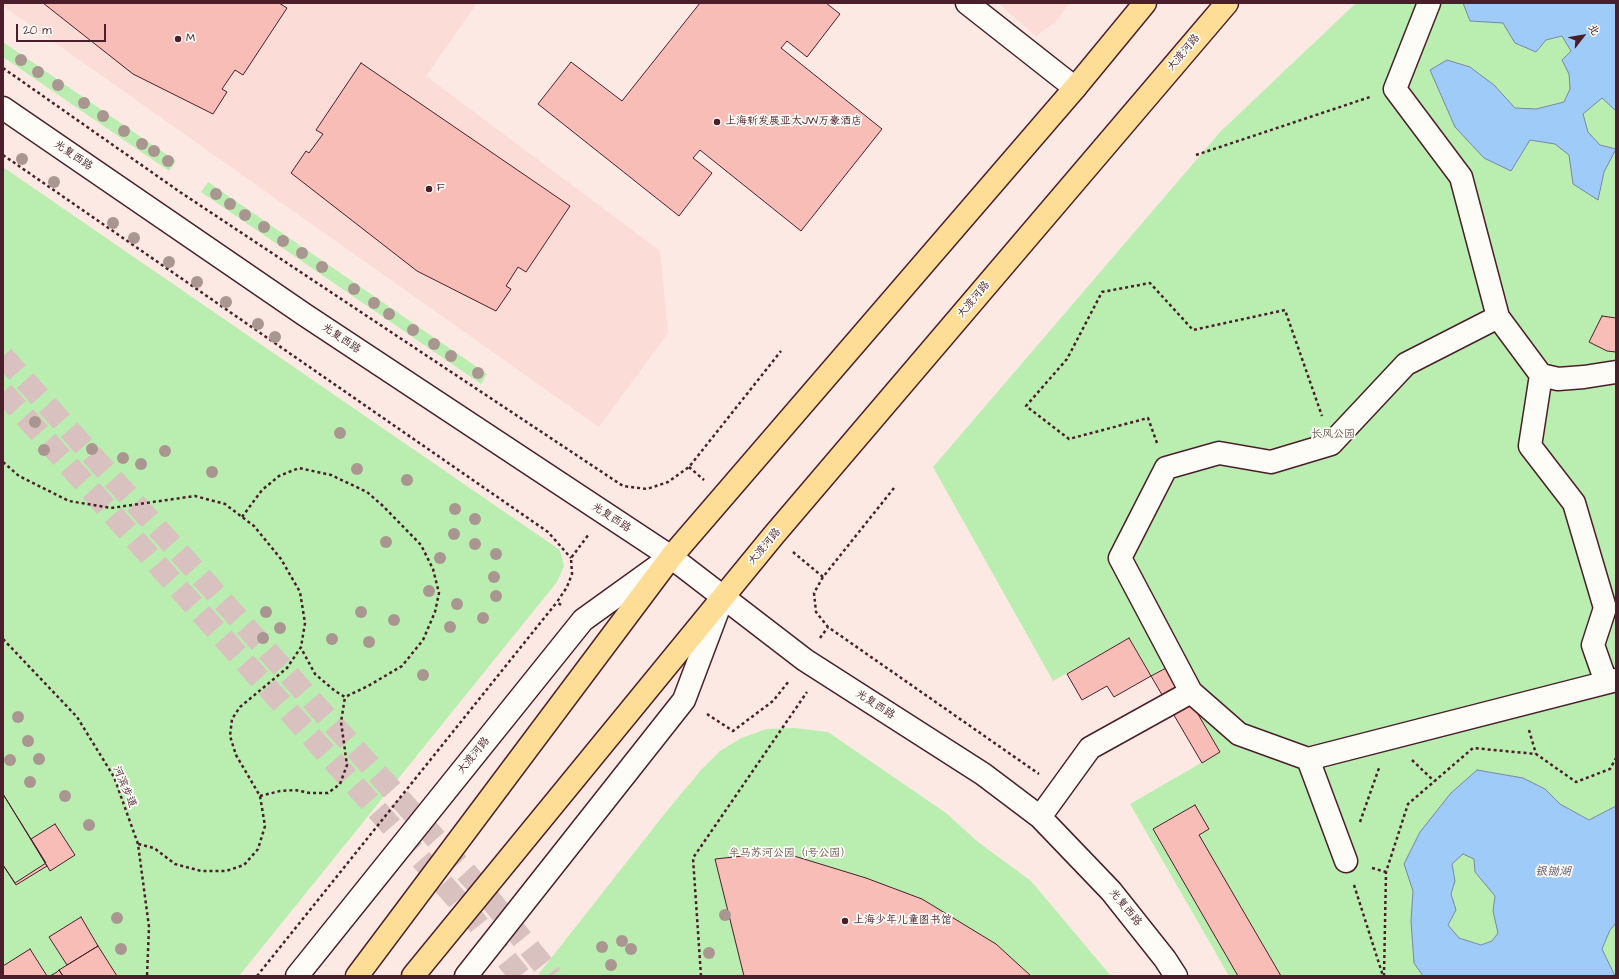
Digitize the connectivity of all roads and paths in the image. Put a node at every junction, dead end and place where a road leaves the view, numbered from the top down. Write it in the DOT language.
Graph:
graph roads {
  1 [pos="968,3"];
  2 [pos="1145,3"];
  3 [pos="1227,3"];
  4 [pos="1430,3"];
  5 [pos="3,68"];
  6 [pos="1075,88"];
  7 [pos="1395,89"];
  8 [pos="3,108"];
  9 [pos="3,155"];
  10 [pos="1196,155"];
  11 [pos="1498,318"];
  12 [pos="781,351"];
  13 [pos="1616,372"];
  14 [pos="1541,375"];
  15 [pos="1331,444"];
  16 [pos="3,462"];
  17 [pos="1166,468"];
  18 [pos="894,488"];
  19 [pos="242,517"];
  20 [pos="671,557"];
  21 [pos="571,558"];
  22 [pos="722,598"];
  23 [pos="557,602"];
  24 [pos="3,639"];
  25 [pos="301,647"];
  26 [pos="822,670"];
  27 [pos="1611,681"];
  28 [pos="1191,692"];
  29 [pos="344,697"];
  30 [pos="1616,758"];
  31 [pos="1308,759"];
  32 [pos="1061,789"];
  33 [pos="260,796"];
  34 [pos="1040,817"];
  35 [pos="138,844"];
  36 [pos="1346,861"];
  37 [pos="147,976"];
  38 [pos="256,976"];
  39 [pos="297,976"];
  40 [pos="357,976"];
  41 [pos="413,976"];
  42 [pos="466,976"];
  43 [pos="701,976"];
  44 [pos="1176,976"];
  45 [pos="1384,976"];
  1 -- 6 [label="street"];
  2 -- 6 [label="main road, 大渡河路"];
  3 -- 22 [label="main road, 大渡河路"];
  4 -- 7 [label="street"];
  5 -- 12 [label="path"];
  6 -- 20 [label="main road, 大渡河路"];
  7 -- 10 [label="path"];
  7 -- 11 [label="street"];
  8 -- 20 [label="street, 光复西路"];
  9 -- 21 [label="path"];
  11 -- 14 [label="street"];
  11 -- 15 [label="street"];
  13 -- 14 [label="street"];
  14 -- 27 [label="street"];
  15 -- 17 [label="street"];
  15 -- 17 [label="path"];
  16 -- 19 [label="path"];
  17 -- 28 [label="street"];
  18 -- 32 [label="path"];
  19 -- 25 [label="path"];
  19 -- 29 [label="path"];
  20 -- 22 [label="street, 光复西路"];
  20 -- 39 [label="street, 大渡河路"];
  20 -- 40 [label="main road, 大渡河路"];
  22 -- 26 [label="street, 光复西路"];
  22 -- 41 [label="main road, 大渡河路"];
  22 -- 42 [label="street, 大渡河路"];
  23 -- 38 [label="path"];
  24 -- 35 [label="path, 河滨步道"];
  25 -- 29 [label="path"];
  25 -- 33 [label="path"];
  26 -- 34 [label="street, 光复西路"];
  26 -- 43 [label="path"];
  27 -- 31 [label="street"];
  28 -- 31 [label="street"];
  28 -- 32 [label="street"];
  29 -- 33 [label="path"];
  30 -- 45 [label="path"];
  31 -- 36 [label="street"];
  32 -- 34 [label="street"];
  33 -- 35 [label="path"];
  34 -- 44 [label="street, 光复西路"];
  35 -- 37 [label="path, 河滨步道"];
}
